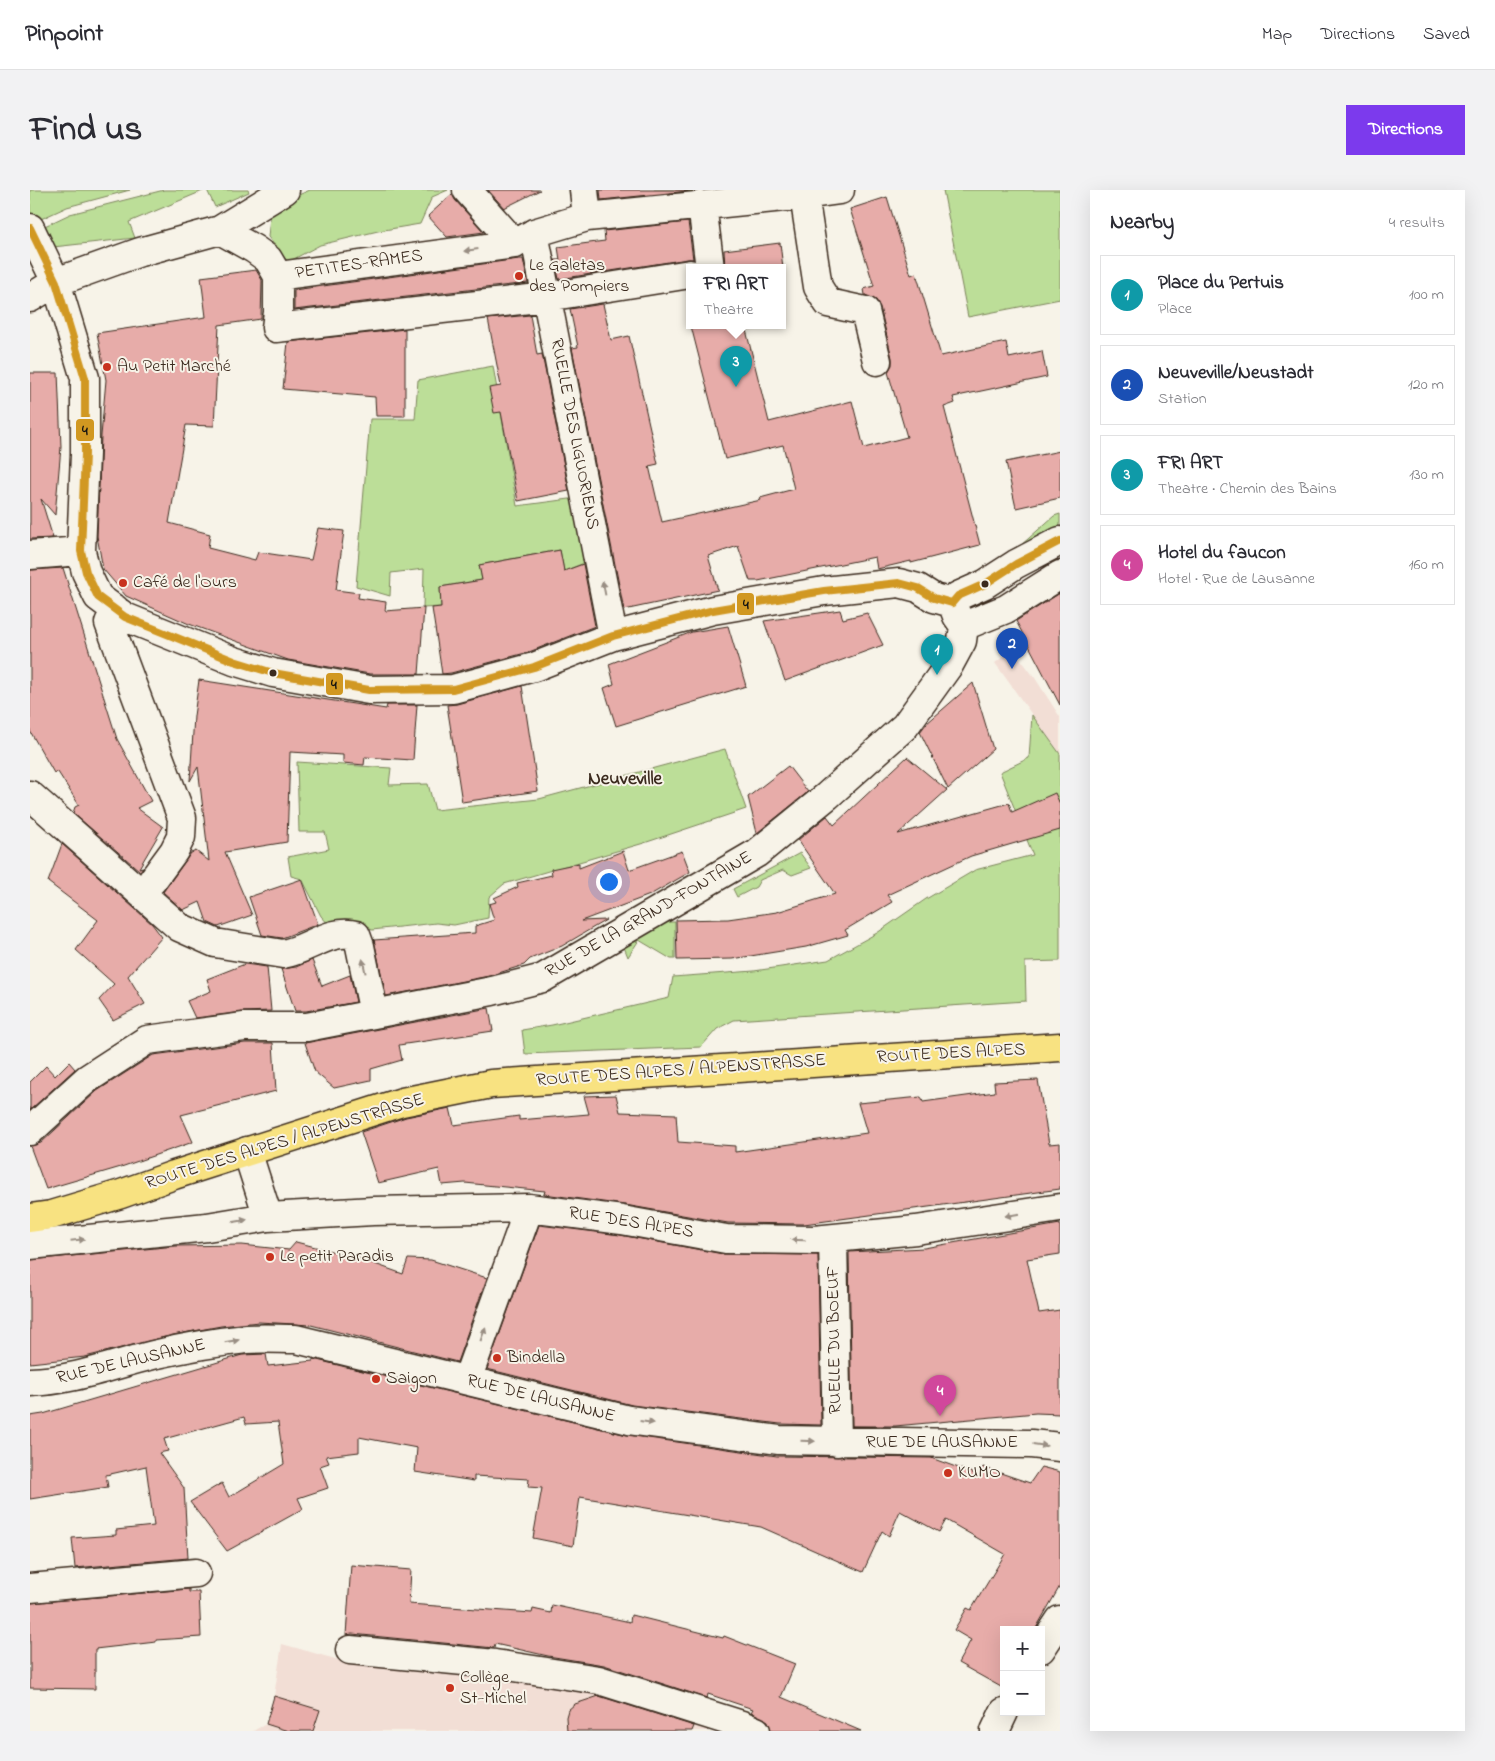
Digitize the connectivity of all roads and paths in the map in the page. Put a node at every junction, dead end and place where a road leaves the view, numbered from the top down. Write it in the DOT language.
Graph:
graph roads {
  1 [pos="285,190"];
  2 [pos="467,190"];
  3 [pos="584,190"];
  4 [pos="840,190"];
  5 [pos="804,195"];
  6 [pos="702,205"];
  7 [pos="587,217"];
  8 [pos="30,228"];
  9 [pos="220,230"];
  10 [pos="525,238"];
  11 [pos="709,264"];
  12 [pos="50,271"];
  13 [pos="686,275"];
  14 [pos="278,276"];
  15 [pos="30,298"];
  16 [pos="547,298"];
  17 [pos="877,361"];
  18 [pos="1060,540"];
  19 [pos="81,550"];
  20 [pos="30,555"];
  21 [pos="1060,575"];
  22 [pos="114,610"];
  23 [pos="958,614"];
  24 [pos="613,636"];
  25 [pos="30,795"];
  26 [pos="146,887"];
  27 [pos="374,1014"];
  28 [pos="1060,1047"];
  29 [pos="842,1060"];
  30 [pos="30,1131"];
  31 [pos="247,1151"];
  32 [pos="529,1208"];
  33 [pos="1060,1208"];
  34 [pos="268,1216"];
  35 [pos="36,1235"];
  36 [pos="833,1239"];
  37 [pos="466,1380"];
  38 [pos="30,1382"];
  39 [pos="837,1442"];
  40 [pos="1060,1447"];
  41 [pos="196,1573"];
  42 [pos="30,1588"];
  43 [pos="1060,1620"];
  44 [pos="1045,1643"];
  45 [pos="350,1650"];
  46 [pos="1002,1716"];
  47 [pos="756,1731"];
  48 [pos="996,1731"];
  1 -- 9 [label="street"];
  2 -- 10 [label="street"];
  3 -- 7 [label="street"];
  4 -- 5 [label="street, PETITES-RAMES"];
  5 -- 6 [label="street, PETITES-RAMES"];
  5 -- 17 [label="street"];
  6 -- 7 [label="street, PETITES-RAMES"];
  6 -- 11 [label="street"];
  7 -- 10 [label="street, PETITES-RAMES"];
  8 -- 12 [label="street"];
  9 -- 12 [label="street"];
  9 -- 14 [label="street, PETITES-RAMES"];
  10 -- 14 [label="street, PETITES-RAMES, one-way"];
  10 -- 16 [label="street, RUELLE DES LIGUORIENS"];
  12 -- 15 [label="street"];
  12 -- 19 [label="street"];
  13 -- 16 [label="street"];
  14 -- 16 [label="street"];
  24 -- 16 [label="street, RUELLE DES LIGUORIENS, one-way"];
  18 -- 23 [label="street"];
  19 -- 20 [label="street"];
  19 -- 22 [label="street"];
  21 -- 23 [label="street"];
  22 -- 24 [label="street"];
  22 -- 26 [label="street"];
  23 -- 24 [label="street"];
  23 -- 27 [label="street, RUE DE LA GRAND-FONTAINE"];
  25 -- 26 [label="street"];
  27 -- 26 [label="street, one-way"];
  27 -- 30 [label="street, RUE DE LA GRAND-FONTAINE"];
  28 -- 29 [label="main road, ROUTE DES ALPES"];
  29 -- 31 [label="main road, ROUTE DES ALPES / ALPENSTRASSE"];
  31 -- 34 [label="street"];
  31 -- 35 [label="main road, ROUTE DES ALPES / ALPENSTRASSE"];
  32 -- 34 [label="street, RUE DES ALPES"];
  36 -- 32 [label="street, RUE DES ALPES, one-way"];
  37 -- 32 [label="street, one-way"];
  33 -- 36 [label="street, RUE DES ALPES, one-way"];
  35 -- 34 [label="street, RUE DES ALPES, one-way"];
  36 -- 39 [label="street, RUELLE DU BOEUF"];
  38 -- 37 [label="street, RUE DE LAUSANNE, one-way"];
  37 -- 39 [label="street, RUE DE LAUSANNE, one-way"];
  39 -- 40 [label="street, RUE DE LAUSANNE, one-way"];
  41 -- 42 [label="street"];
  43 -- 44 [label="street"];
  45 -- 47 [label="street"];
  46 -- 48 [label="street"];
}
